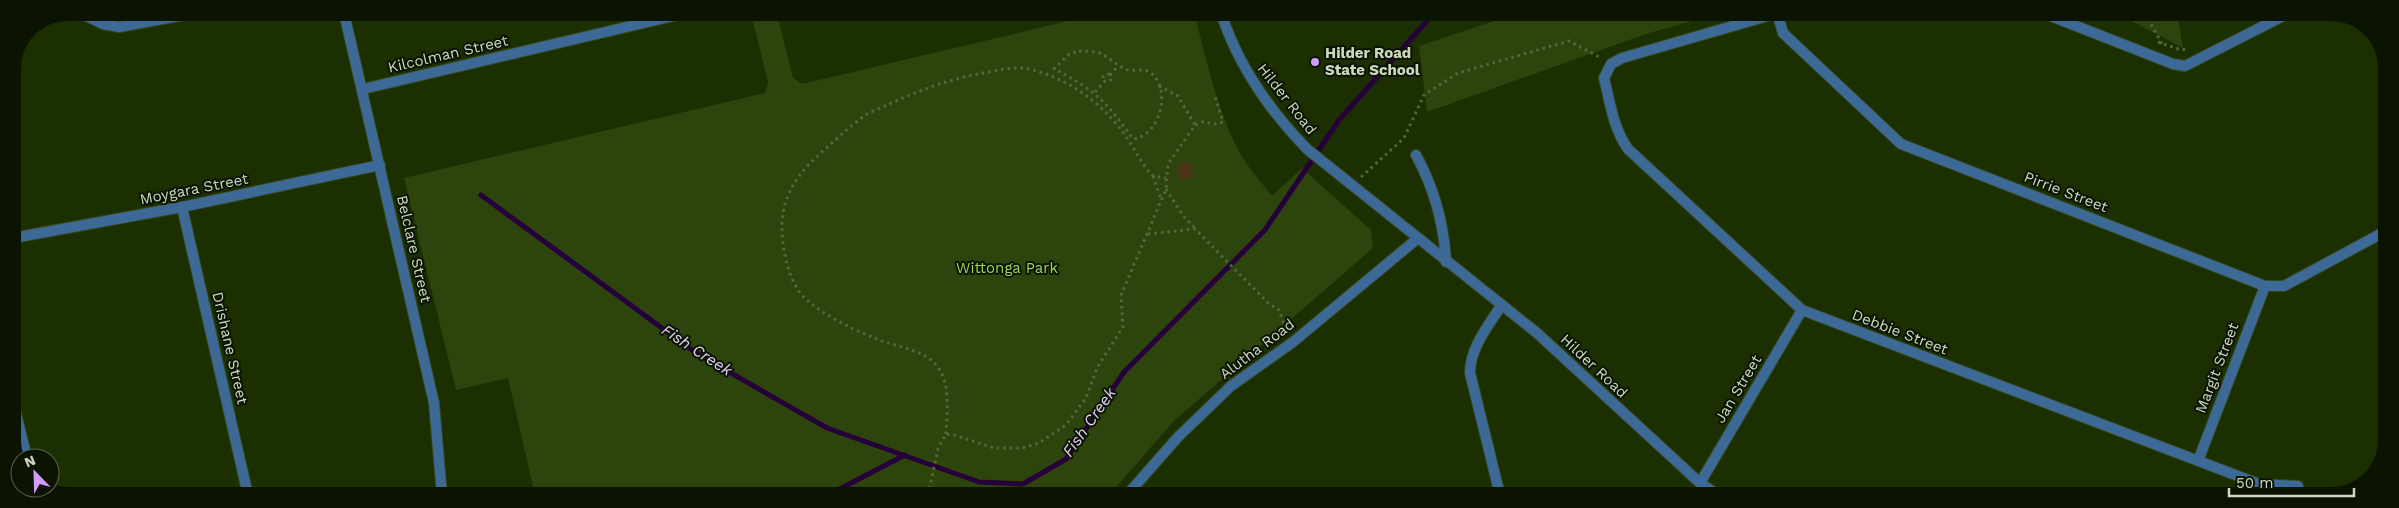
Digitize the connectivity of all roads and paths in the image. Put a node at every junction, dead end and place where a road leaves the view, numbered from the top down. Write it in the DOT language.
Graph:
graph roads {
  1 [pos="97,21"];
  2 [pos="154,21"];
  3 [pos="346,21"];
  4 [pos="652,21"];
  5 [pos="1224,21"];
  6 [pos="1749,21"];
  7 [pos="1779,21"];
  8 [pos="2063,21"];
  9 [pos="2149,21"];
  10 [pos="2275,21"];
  11 [pos="2153,40"];
  12 [pos="2161,43"];
  13 [pos="2190,49"];
  14 [pos="1611,64"];
  15 [pos="2173,64"];
  16 [pos="1118,66"];
  17 [pos="1159,86"];
  18 [pos="363,89"];
  19 [pos="1094,92"];
  20 [pos="1215,96"];
  21 [pos="1194,124"];
  22 [pos="1416,155"];
  23 [pos="380,165"];
  24 [pos="1153,176"];
  25 [pos="1166,178"];
  26 [pos="1351,186"];
  27 [pos="1166,188"];
  28 [pos="1161,200"];
  29 [pos="182,208"];
  30 [pos="1195,229"];
  31 [pos="1148,234"];
  32 [pos="2378,236"];
  33 [pos="21,237"];
  34 [pos="1417,239"];
  35 [pos="1446,262"];
  36 [pos="2265,286"];
  37 [pos="1501,306"];
  38 [pos="1802,310"];
  39 [pos="1293,342"];
  40 [pos="21,434"];
  41 [pos="946,434"];
  42 [pos="24,448"];
  43 [pos="2198,461"];
  44 [pos="1700,483"];
  45 [pos="2298,486"];
  46 [pos="246,487"];
  47 [pos="441,487"];
  48 [pos="929,487"];
  49 [pos="1134,487"];
  50 [pos="1498,487"];
  51 [pos="1706,487"];
  1 -- 2 [label="street"];
  3 -- 18 [label="street, Belclare Street"];
  4 -- 18 [label="street, Kilcolman Street"];
  5 -- 26 [label="street, Hilder Road"];
  6 -- 14 [label="street"];
  7 -- 36 [label="street, Pirrie Street"];
  8 -- 15 [label="street"];
  9 -- 12 [label="path"];
  10 -- 15 [label="street"];
  11 -- 12 [label="path"];
  12 -- 13 [label="path"];
  12 -- 15 [label="path"];
  14 -- 26 [label="path"];
  14 -- 38 [label="street, Debbie Street"];
  16 -- 17 [label="path"];
  16 -- 19 [label="path"];
  16 -- 19 [label="path"];
  17 -- 19 [label="path"];
  17 -- 21 [label="path"];
  18 -- 23 [label="street, Belclare Street"];
  20 -- 21 [label="path"];
  21 -- 25 [label="path"];
  22 -- 35 [label="street"];
  23 -- 29 [label="street, Moygara Street"];
  23 -- 47 [label="street, Belclare Street"];
  24 -- 25 [label="path"];
  24 -- 28 [label="path"];
  24 -- 41 [label="path"];
  25 -- 27 [label="path"];
  26 -- 34 [label="street, Hilder Road"];
  27 -- 28 [label="path"];
  27 -- 30 [label="path"];
  28 -- 31 [label="path"];
  29 -- 33 [label="street, Moygara Street"];
  29 -- 46 [label="street, Drishane Street"];
  30 -- 31 [label="path"];
  30 -- 39 [label="path"];
  31 -- 41 [label="path"];
  32 -- 36 [label="street, Pirrie Street"];
  34 -- 35 [label="street, Hilder Road"];
  34 -- 39 [label="street, Alutha Road"];
  35 -- 37 [label="street, Hilder Road"];
  36 -- 43 [label="street, Margit Street"];
  37 -- 44 [label="street, Hilder Road"];
  37 -- 50 [label="street"];
  38 -- 43 [label="street, Debbie Street"];
  38 -- 44 [label="street, Jan Street"];
  39 -- 49 [label="street, Alutha Road"];
  40 -- 42 [label="street"];
  41 -- 48 [label="path"];
  43 -- 45 [label="street, Debbie Street"];
  44 -- 51 [label="street, Hilder Road"];
}
